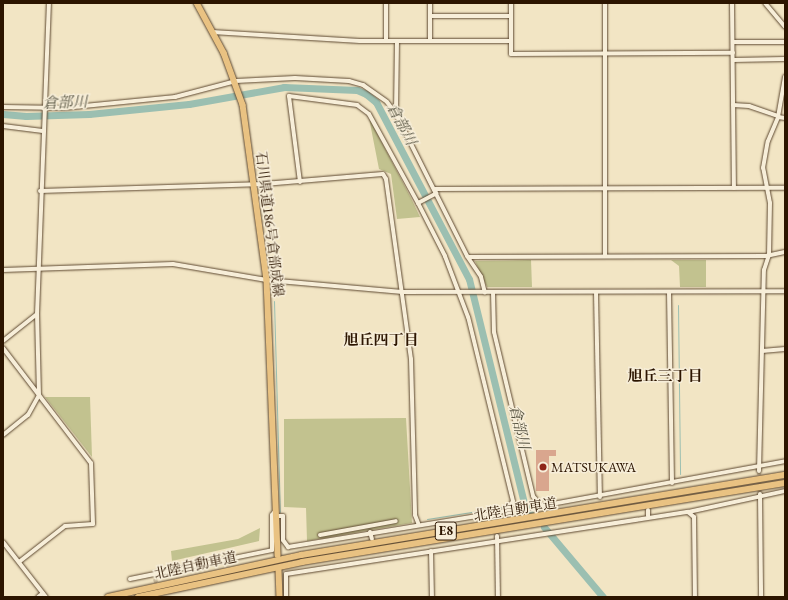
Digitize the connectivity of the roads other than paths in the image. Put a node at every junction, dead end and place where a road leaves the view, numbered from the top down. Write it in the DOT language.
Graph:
graph roads {
  1 [pos="49,3"];
  2 [pos="197,3"];
  3 [pos="386,3"];
  4 [pos="430,3"];
  5 [pos="511,3"];
  6 [pos="604,3"];
  7 [pos="732,3"];
  8 [pos="765,3"];
  9 [pos="430,16"];
  10 [pos="511,16"];
  11 [pos="785,27"];
  12 [pos="212,32"];
  13 [pos="386,41"];
  14 [pos="397,41"];
  15 [pos="430,41"];
  16 [pos="511,41"];
  17 [pos="733,42"];
  18 [pos="785,42"];
  19 [pos="733,53"];
  20 [pos="604,54"];
  21 [pos="785,59"];
  22 [pos="733,60"];
  23 [pos="785,77"];
  24 [pos="237,82"];
  25 [pos="733,105"];
  26 [pos="3,107"];
  27 [pos="44,107"];
  28 [pos="396,114"];
  29 [pos="778,116"];
  30 [pos="785,118"];
  31 [pos="3,126"];
  32 [pos="43,129"];
  33 [pos="300,182"];
  34 [pos="253,184"];
  35 [pos="734,188"];
  36 [pos="785,188"];
  37 [pos="434,189"];
  38 [pos="604,189"];
  39 [pos="768,190"];
  40 [pos="40,191"];
  41 [pos="436,194"];
  42 [pos="419,202"];
  43 [pos="785,252"];
  44 [pos="605,256"];
  45 [pos="769,256"];
  46 [pos="469,257"];
  47 [pos="36,268"];
  48 [pos="3,270"];
  49 [pos="268,280"];
  50 [pos="785,291"];
  51 [pos="402,292"];
  52 [pos="458,292"];
  53 [pos="483,292"];
  54 [pos="493,292"];
  55 [pos="596,292"];
  56 [pos="669,292"];
  57 [pos="764,292"];
  58 [pos="37,314"];
  59 [pos="3,341"];
  60 [pos="3,348"];
  61 [pos="785,349"];
  62 [pos="762,351"];
  63 [pos="39,395"];
  64 [pos="3,435"];
  65 [pos="785,461"];
  66 [pos="759,466"];
  67 [pos="759,471"];
  68 [pos="785,475"];
  69 [pos="785,483"];
  70 [pos="672,484"];
  71 [pos="646,488"];
  72 [pos="785,491"];
  73 [pos="647,494"];
  74 [pos="760,495"];
  75 [pos="600,496"];
  76 [pos="648,510"];
  77 [pos="688,512"];
  78 [pos="276,513"];
  79 [pos="648,516"];
  80 [pos="396,521"];
  81 [pos="418,523"];
  82 [pos="317,531"];
  83 [pos="370,532"];
  84 [pos="320,535"];
  85 [pos="497,536"];
  86 [pos="372,539"];
  87 [pos="320,541"];
  88 [pos="3,542"];
  89 [pos="497,542"];
  90 [pos="431,551"];
  91 [pos="375,554"];
  92 [pos="278,555"];
  93 [pos="376,560"];
  94 [pos="19,562"];
  95 [pos="280,570"];
  96 [pos="130,579"];
  97 [pos="43,593"];
  98 [pos="38,597"];
  99 [pos="46,597"];
  100 [pos="108,597"];
  101 [pos="138,597"];
  102 [pos="280,597"];
  103 [pos="286,597"];
  104 [pos="432,597"];
  105 [pos="498,597"];
  106 [pos="695,597"];
  107 [pos="761,597"];
  1 -- 27 [label="street"];
  2 -- 12 [label="main road, 石川県道186号倉部成線"];
  3 -- 13 [label="street"];
  4 -- 9 [label="street"];
  5 -- 10 [label="street"];
  6 -- 20 [label="street"];
  7 -- 17 [label="street"];
  8 -- 11 [label="street"];
  9 -- 10 [label="street"];
  9 -- 15 [label="street"];
  10 -- 16 [label="street"];
  12 -- 13 [label="street"];
  12 -- 24 [label="main road, 石川県道186号倉部成線"];
  13 -- 14 [label="street"];
  14 -- 15 [label="street"];
  14 -- 28 [label="street"];
  15 -- 16 [label="street"];
  16 -- 20 [label="street"];
  17 -- 18 [label="street"];
  17 -- 19 [label="street"];
  19 -- 20 [label="street"];
  19 -- 22 [label="street"];
  20 -- 38 [label="street"];
  21 -- 22 [label="street"];
  22 -- 25 [label="street"];
  23 -- 29 [label="street"];
  24 -- 27 [label="street"];
  24 -- 28 [label="street"];
  24 -- 34 [label="main road, 石川県道186号倉部成線"];
  25 -- 29 [label="street"];
  25 -- 35 [label="street"];
  26 -- 27 [label="street"];
  27 -- 32 [label="street"];
  28 -- 37 [label="street"];
  29 -- 30 [label="street"];
  29 -- 39 [label="street"];
  31 -- 32 [label="street"];
  32 -- 40 [label="street"];
  33 -- 34 [label="street"];
  33 -- 42 [label="street"];
  33 -- 51 [label="street"];
  34 -- 40 [label="street"];
  34 -- 49 [label="main road, 石川県道186号倉部成線"];
  35 -- 38 [label="street"];
  35 -- 39 [label="street"];
  36 -- 39 [label="street"];
  37 -- 38 [label="street"];
  37 -- 41 [label="street"];
  38 -- 44 [label="street"];
  39 -- 45 [label="street"];
  40 -- 47 [label="street"];
  41 -- 42 [label="street"];
  41 -- 46 [label="street"];
  42 -- 52 [label="street"];
  43 -- 45 [label="street"];
  44 -- 45 [label="street"];
  44 -- 46 [label="street"];
  45 -- 57 [label="street"];
  46 -- 53 [label="street"];
  47 -- 48 [label="street"];
  47 -- 49 [label="street"];
  47 -- 58 [label="street"];
  49 -- 51 [label="street"];
  49 -- 78 [label="main road, 石川県道186号倉部成線"];
  50 -- 57 [label="street"];
  51 -- 52 [label="street"];
  51 -- 81 [label="street"];
  52 -- 53 [label="street"];
  52 -- 81 [label="street"];
  53 -- 54 [label="street"];
  54 -- 55 [label="street"];
  54 -- 75 [label="street"];
  55 -- 56 [label="street"];
  55 -- 75 [label="street"];
  56 -- 57 [label="street"];
  56 -- 70 [label="street"];
  57 -- 62 [label="street"];
  58 -- 59 [label="street"];
  58 -- 63 [label="street"];
  60 -- 63 [label="street"];
  61 -- 62 [label="street"];
  62 -- 66 [label="street"];
  63 -- 64 [label="street"];
  63 -- 94 [label="street"];
  65 -- 66 [label="street"];
  66 -- 67 [label="street"];
  66 -- 70 [label="street"];
  68 -- 100 [label="highway, 北陸自動車道 / E8"];
  69 -- 101 [label="highway, 北陸自動車道 / E8"];
  70 -- 71 [label="street"];
  71 -- 73 [label="street"];
  71 -- 75 [label="street"];
  72 -- 74 [label="street"];
  74 -- 77 [label="street"];
  74 -- 107 [label="street"];
  76 -- 79 [label="street"];
  77 -- 79 [label="street"];
  77 -- 106 [label="street"];
  78 -- 87 [label="street"];
  78 -- 92 [label="main road, 石川県道186号倉部成線"];
  78 -- 96 [label="street"];
  79 -- 89 [label="street"];
  80 -- 84 [label="street"];
  81 -- 83 [label="street"];
  82 -- 84 [label="street"];
  83 -- 86 [label="street"];
  83 -- 87 [label="street"];
  84 -- 87 [label="street"];
  85 -- 89 [label="street"];
  88 -- 94 [label="street"];
  89 -- 90 [label="street"];
  89 -- 105 [label="street"];
  90 -- 93 [label="street"];
  90 -- 104 [label="street"];
  91 -- 93 [label="street"];
  93 -- 103 [label="street"];
  94 -- 97 [label="street"];
  95 -- 102 [label="main road"];
  97 -- 98 [label="street"];
  97 -- 99 [label="street"];
}
